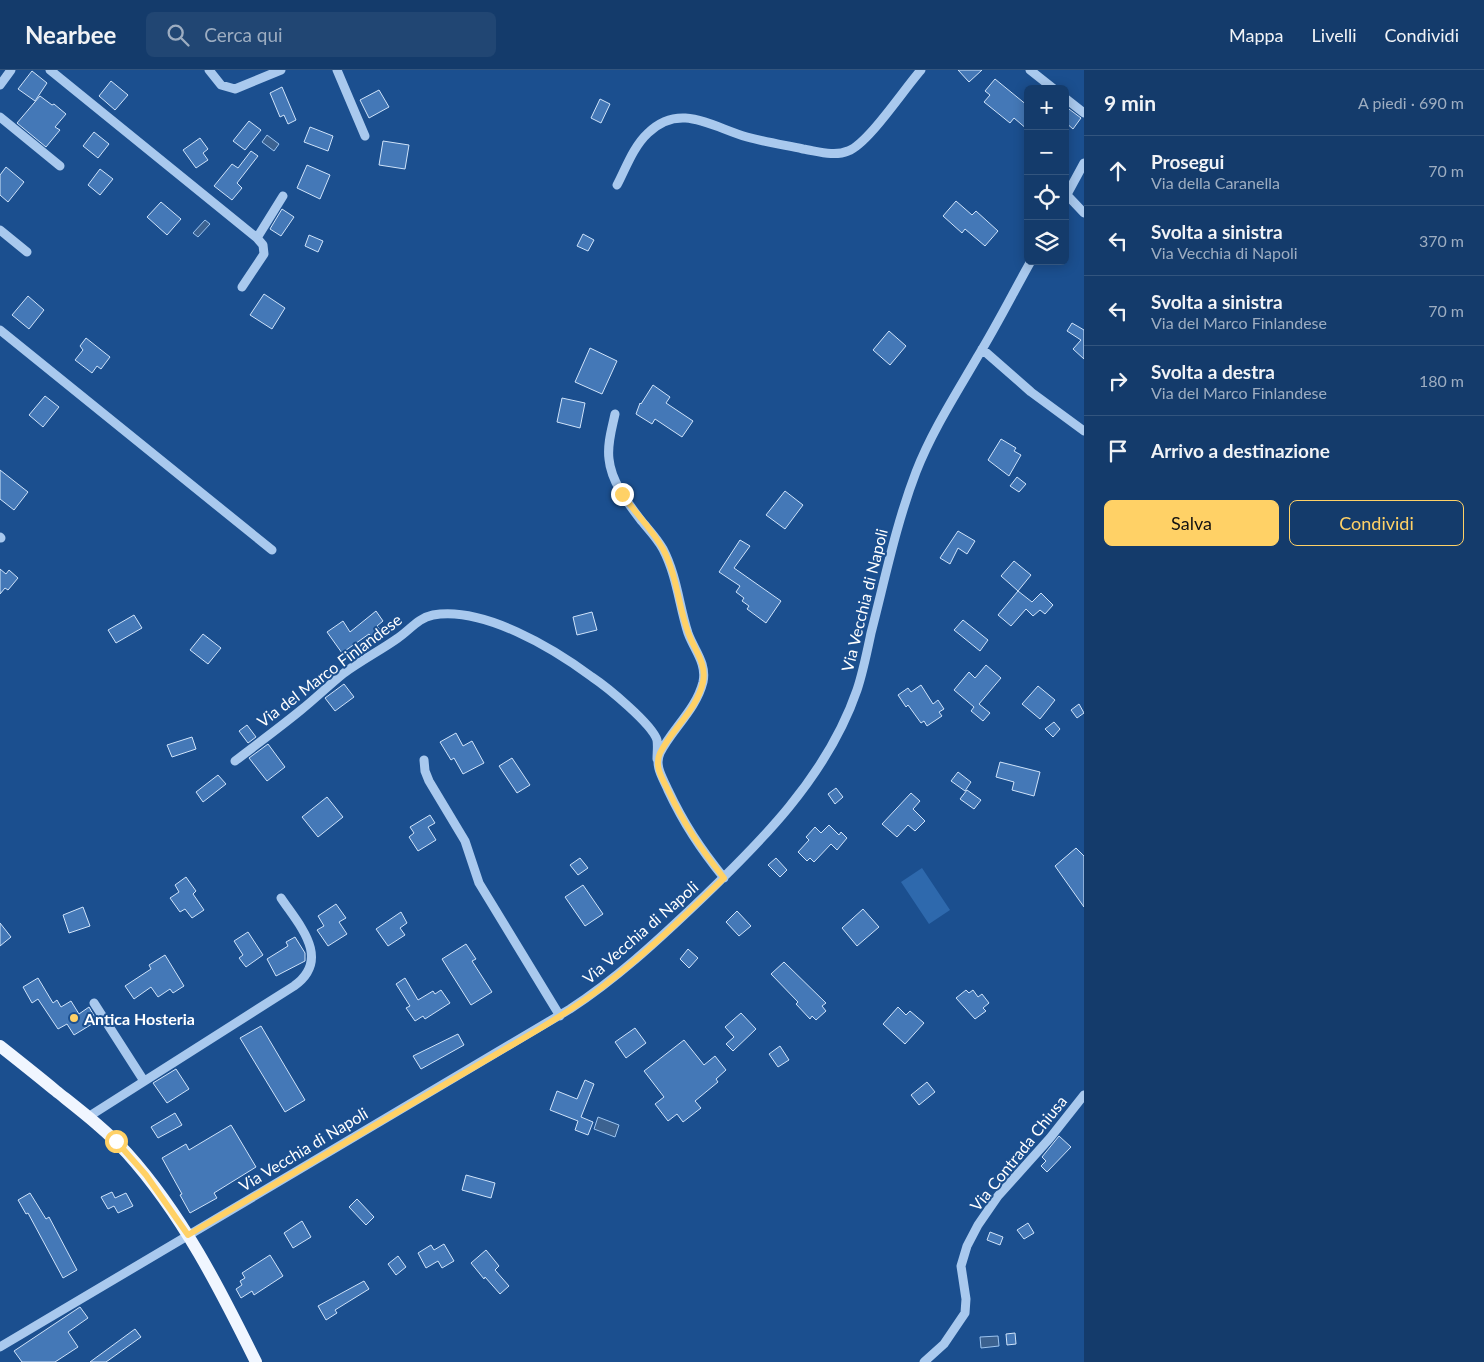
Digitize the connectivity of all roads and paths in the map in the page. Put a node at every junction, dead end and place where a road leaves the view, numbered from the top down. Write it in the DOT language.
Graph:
graph roads {
  1 [pos="11,70"];
  2 [pos="50,70"];
  3 [pos="209,70"];
  4 [pos="281,70"];
  5 [pos="337,70"];
  6 [pos="921,70"];
  7 [pos="1030,70"];
  8 [pos="0,85"];
  9 [pos="1049,85"];
  10 [pos="1069,101"];
  11 [pos="1084,113"];
  12 [pos="0,117"];
  13 [pos="365,136"];
  14 [pos="1084,164"];
  15 [pos="60,166"];
  16 [pos="617,186"];
  17 [pos="1069,192"];
  18 [pos="283,196"];
  19 [pos="1069,200"];
  20 [pos="1084,213"];
  21 [pos="0,230"];
  22 [pos="257,238"];
  23 [pos="28,252"];
  24 [pos="1028,265"];
  25 [pos="242,287"];
  26 [pos="0,330"];
  27 [pos="982,349"];
  28 [pos="615,414"];
  29 [pos="1084,432"];
  30 [pos="272,550"];
  31 [pos="657,759"];
  32 [pos="424,760"];
  33 [pos="235,761"];
  34 [pos="724,878"];
  35 [pos="281,898"];
  36 [pos="94,1003"];
  37 [pos="560,1016"];
  38 [pos="0,1046"];
  39 [pos="144,1081"];
  40 [pos="1084,1095"];
  41 [pos="88,1116"];
  42 [pos="188,1235"];
  43 [pos="0,1347"];
  44 [pos="256,1362"];
  45 [pos="924,1362"];
  1 -- 8 [label="street"];
  2 -- 22 [label="street"];
  3 -- 4 [label="street"];
  5 -- 13 [label="street"];
  6 -- 16 [label="street"];
  7 -- 9 [label="street"];
  10 -- 11 [label="street"];
  12 -- 15 [label="street"];
  14 -- 17 [label="street"];
  18 -- 22 [label="street"];
  19 -- 20 [label="street"];
  21 -- 23 [label="street"];
  22 -- 25 [label="street"];
  24 -- 27 [label="street, Via Vecchia di Napoli"];
  26 -- 30 [label="street"];
  27 -- 29 [label="street"];
  27 -- 34 [label="street, Via Vecchia di Napoli"];
  28 -- 31 [label="street"];
  31 -- 33 [label="street, Via del Marco Finlandese"];
  31 -- 34 [label="street, Via del Marco Finlandese"];
  32 -- 37 [label="street"];
  34 -- 37 [label="street, Via Vecchia di Napoli"];
  35 -- 39 [label="street"];
  36 -- 39 [label="street"];
  37 -- 42 [label="street, Via Vecchia di Napoli"];
  38 -- 41 [label="main road"];
  39 -- 41 [label="street"];
  40 -- 45 [label="street, Via Contrada Chiusa"];
  41 -- 42 [label="main road"];
  42 -- 43 [label="street, Via Vecchia di Napoli"];
  42 -- 44 [label="main road"];
}
